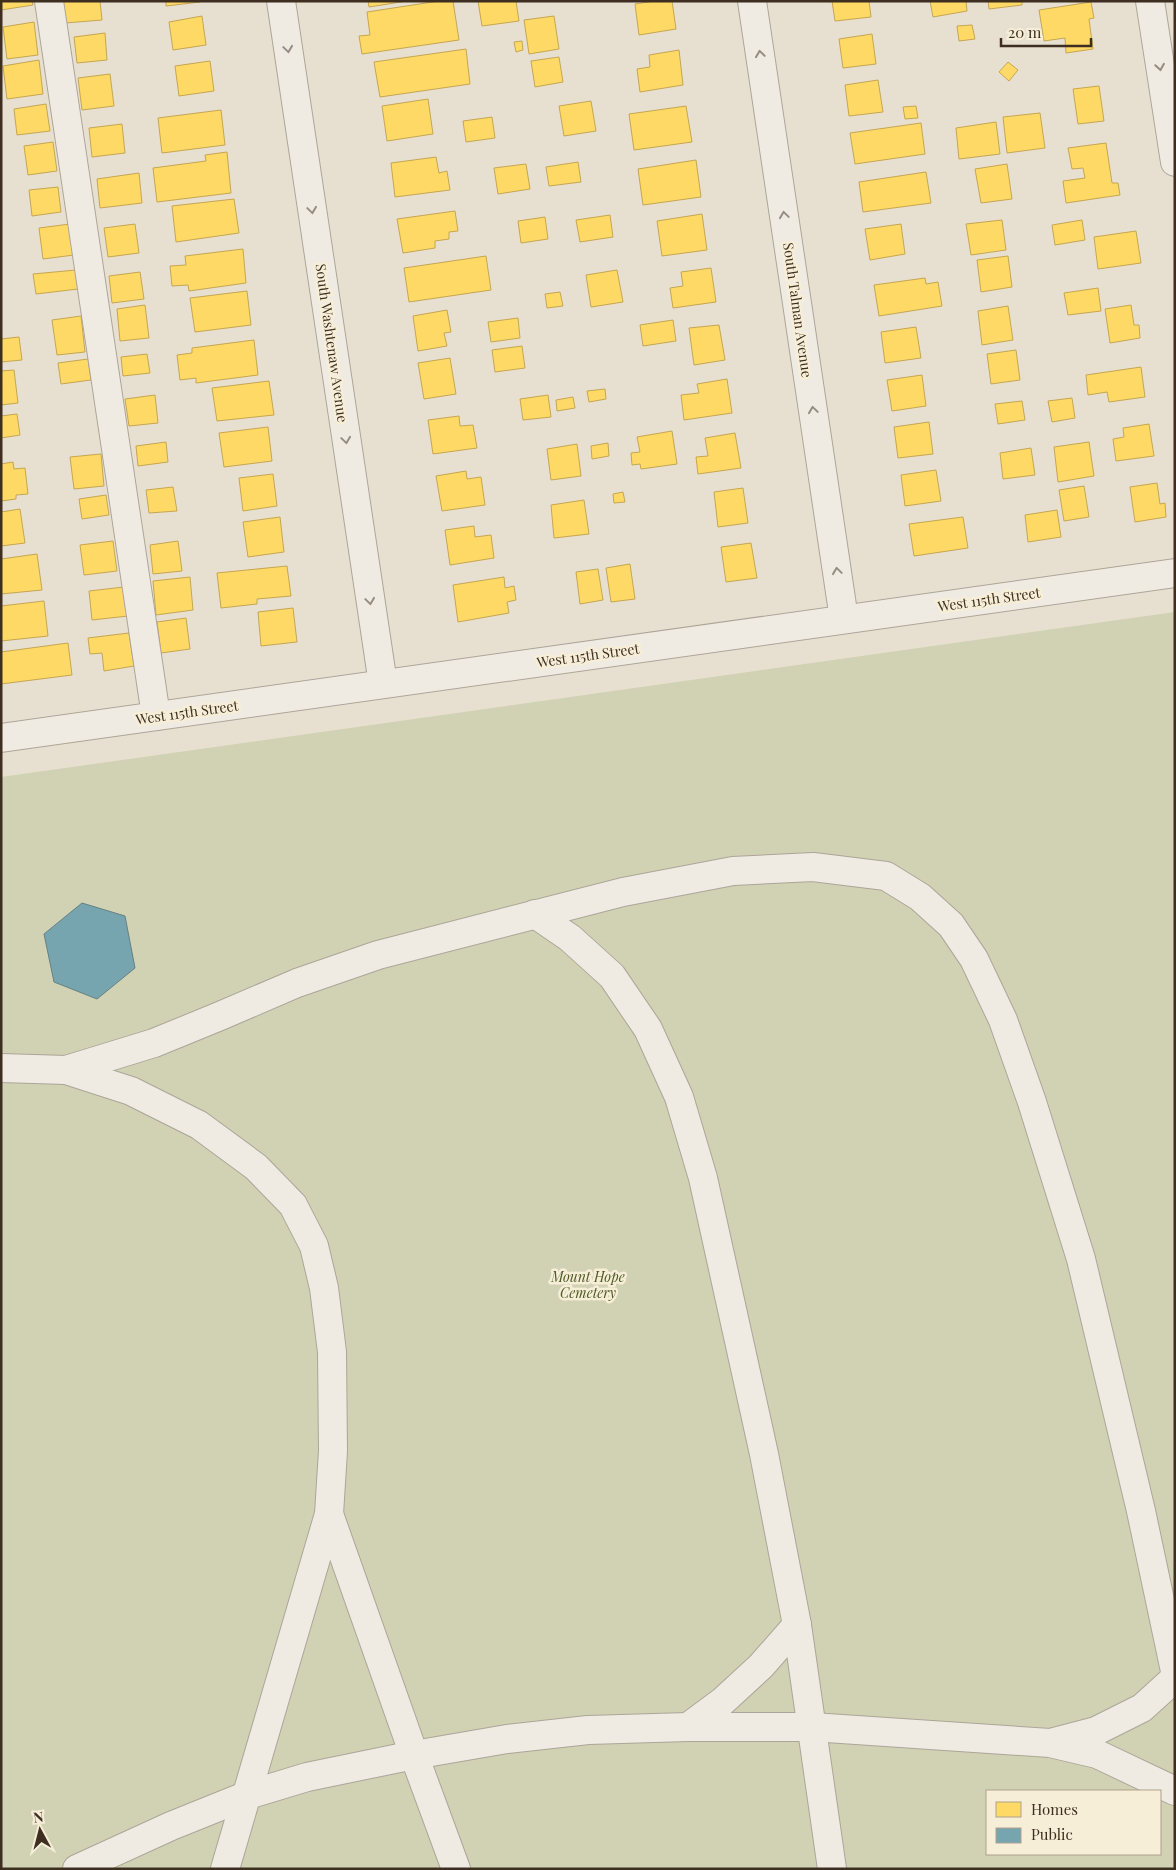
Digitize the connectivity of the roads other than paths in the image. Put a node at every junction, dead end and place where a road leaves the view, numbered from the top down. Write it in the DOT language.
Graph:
graph roads {
  1 [pos="50,1"];
  2 [pos="281,1"];
  3 [pos="752,1"];
  4 [pos="1150,1"];
  5 [pos="1175,162"];
  6 [pos="1175,573"];
  7 [pos="844,619"];
  8 [pos="382,684"];
  9 [pos="156,716"];
  10 [pos="1,738"];
  11 [pos="535,914"];
  12 [pos="1,1068"];
  13 [pos="66,1070"];
  14 [pos="329,1514"];
  15 [pos="798,1625"];
  16 [pos="1175,1671"];
  17 [pos="1175,1678"];
  18 [pos="688,1726"];
  19 [pos="812,1728"];
  20 [pos="1050,1743"];
  21 [pos="414,1755"];
  22 [pos="1175,1791"];
  23 [pos="248,1795"];
  24 [pos="78,1869"];
  25 [pos="225,1869"];
  26 [pos="456,1869"];
  27 [pos="832,1869"];
  1 -- 9 [label="street"];
  2 -- 8 [label="street, South Washtenaw Avenue, one-way"];
  7 -- 3 [label="street, South Talman Avenue, one-way"];
  4 -- 5 [label="street, one-way"];
  6 -- 7 [label="street, West 115th Street"];
  7 -- 8 [label="street, West 115th Street"];
  8 -- 9 [label="street, West 115th Street"];
  9 -- 10 [label="street, West 115th Street"];
  11 -- 13 [label="street"];
  11 -- 15 [label="street"];
  11 -- 16 [label="street"];
  12 -- 13 [label="street"];
  13 -- 14 [label="street"];
  14 -- 21 [label="street"];
  14 -- 23 [label="street"];
  15 -- 18 [label="street"];
  15 -- 19 [label="street"];
  17 -- 20 [label="street"];
  18 -- 19 [label="street"];
  18 -- 21 [label="street"];
  19 -- 20 [label="street"];
  19 -- 27 [label="street"];
  20 -- 22 [label="street"];
  21 -- 23 [label="street"];
  21 -- 26 [label="street"];
  23 -- 24 [label="street"];
  23 -- 25 [label="street"];
}
